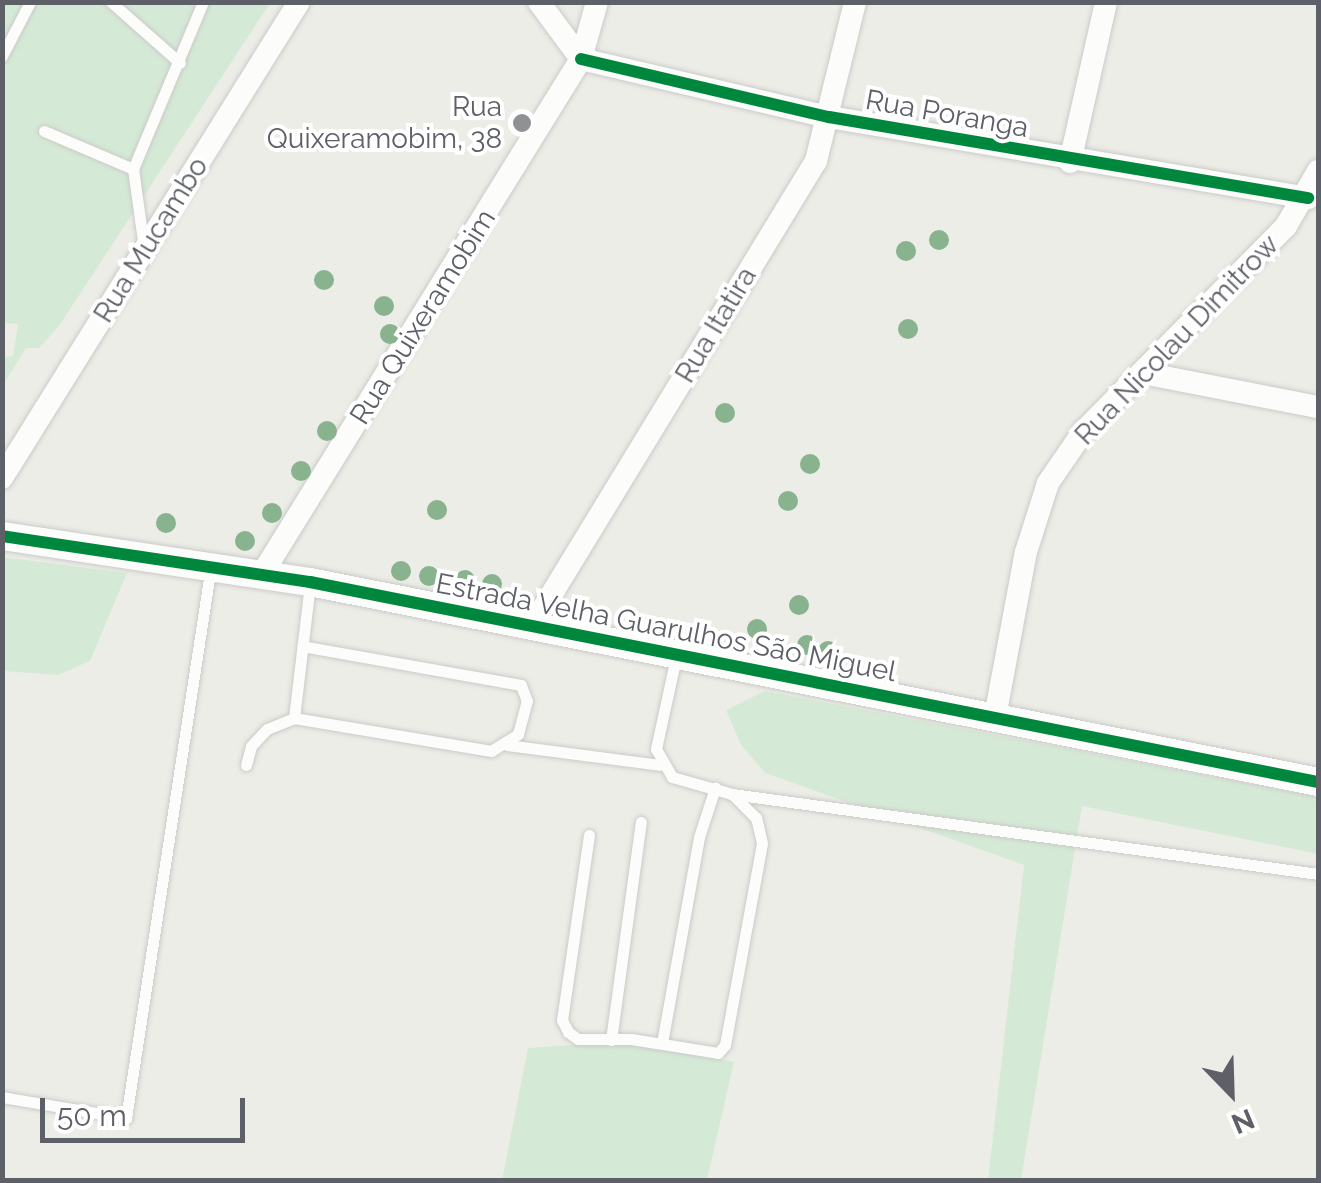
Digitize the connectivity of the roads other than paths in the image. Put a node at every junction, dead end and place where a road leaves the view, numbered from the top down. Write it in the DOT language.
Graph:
graph roads {
  1 [pos="30,2"];
  2 [pos="111,2"];
  3 [pos="203,2"];
  4 [pos="299,2"];
  5 [pos="539,2"];
  6 [pos="597,2"];
  7 [pos="855,2"];
  8 [pos="1106,2"];
  9 [pos="2,56"];
  10 [pos="582,59"];
  11 [pos="180,63"];
  12 [pos="829,118"];
  13 [pos="44,130"];
  14 [pos="1070,162"];
  15 [pos="133,169"];
  16 [pos="1318,171"];
  17 [pos="1308,198"];
  18 [pos="144,250"];
  19 [pos="1148,374"];
  20 [pos="1318,407"];
  21 [pos="2,478"];
  22 [pos="2,536"];
  23 [pos="212,566"];
  24 [pos="262,574"];
  25 [pos="310,582"];
  26 [pos="530,628"];
  27 [pos="302,646"];
  28 [pos="676,656"];
  29 [pos="994,717"];
  30 [pos="294,718"];
  31 [pos="506,745"];
  32 [pos="246,765"];
  33 [pos="660,765"];
  34 [pos="1318,782"];
  35 [pos="714,788"];
  36 [pos="732,794"];
  37 [pos="641,822"];
  38 [pos="589,835"];
  39 [pos="1318,874"];
  40 [pos="611,1040"];
  41 [pos="662,1043"];
  42 [pos="2,1098"];
  1 -- 9 [label="lane"];
  2 -- 11 [label="lane"];
  3 -- 11 [label="lane"];
  4 -- 18 [label="street, Rua Mucambo"];
  5 -- 10 [label="street"];
  6 -- 10 [label="street, Rua Quixeramobim"];
  7 -- 12 [label="street, Rua Itatira"];
  8 -- 14 [label="street"];
  10 -- 12 [label="street, Rua Poranga"];
  10 -- 24 [label="street, Rua Quixeramobim"];
  11 -- 15 [label="lane"];
  12 -- 14 [label="street, Rua Poranga"];
  12 -- 26 [label="street, Rua Itatira"];
  13 -- 15 [label="lane"];
  14 -- 17 [label="street, Rua Poranga"];
  15 -- 18 [label="lane"];
  16 -- 17 [label="street"];
  17 -- 19 [label="street, Rua Nicolau Dimitrow"];
  18 -- 21 [label="street, Rua Mucambo"];
  19 -- 20 [label="street"];
  19 -- 29 [label="street, Rua Nicolau Dimitrow"];
  22 -- 23 [label="street, Estrada Velha Guarulhos São Miguel"];
  23 -- 24 [label="street, Estrada Velha Guarulhos São Miguel"];
  23 -- 42 [label="lane"];
  24 -- 25 [label="street, Estrada Velha Guarulhos São Miguel"];
  25 -- 26 [label="street, Estrada Velha Guarulhos São Miguel"];
  25 -- 27 [label="lane"];
  26 -- 28 [label="street, Estrada Velha Guarulhos São Miguel"];
  27 -- 30 [label="lane"];
  27 -- 31 [label="lane"];
  28 -- 29 [label="street, Estrada Velha Guarulhos São Miguel"];
  28 -- 33 [label="lane"];
  29 -- 34 [label="street, Estrada Velha Guarulhos São Miguel"];
  30 -- 31 [label="lane"];
  30 -- 32 [label="lane"];
  31 -- 33 [label="lane"];
  33 -- 35 [label="lane"];
  35 -- 36 [label="lane"];
  35 -- 41 [label="lane"];
  36 -- 39 [label="lane"];
  36 -- 41 [label="lane"];
  37 -- 40 [label="lane"];
  38 -- 40 [label="lane"];
  40 -- 41 [label="lane"];
}
